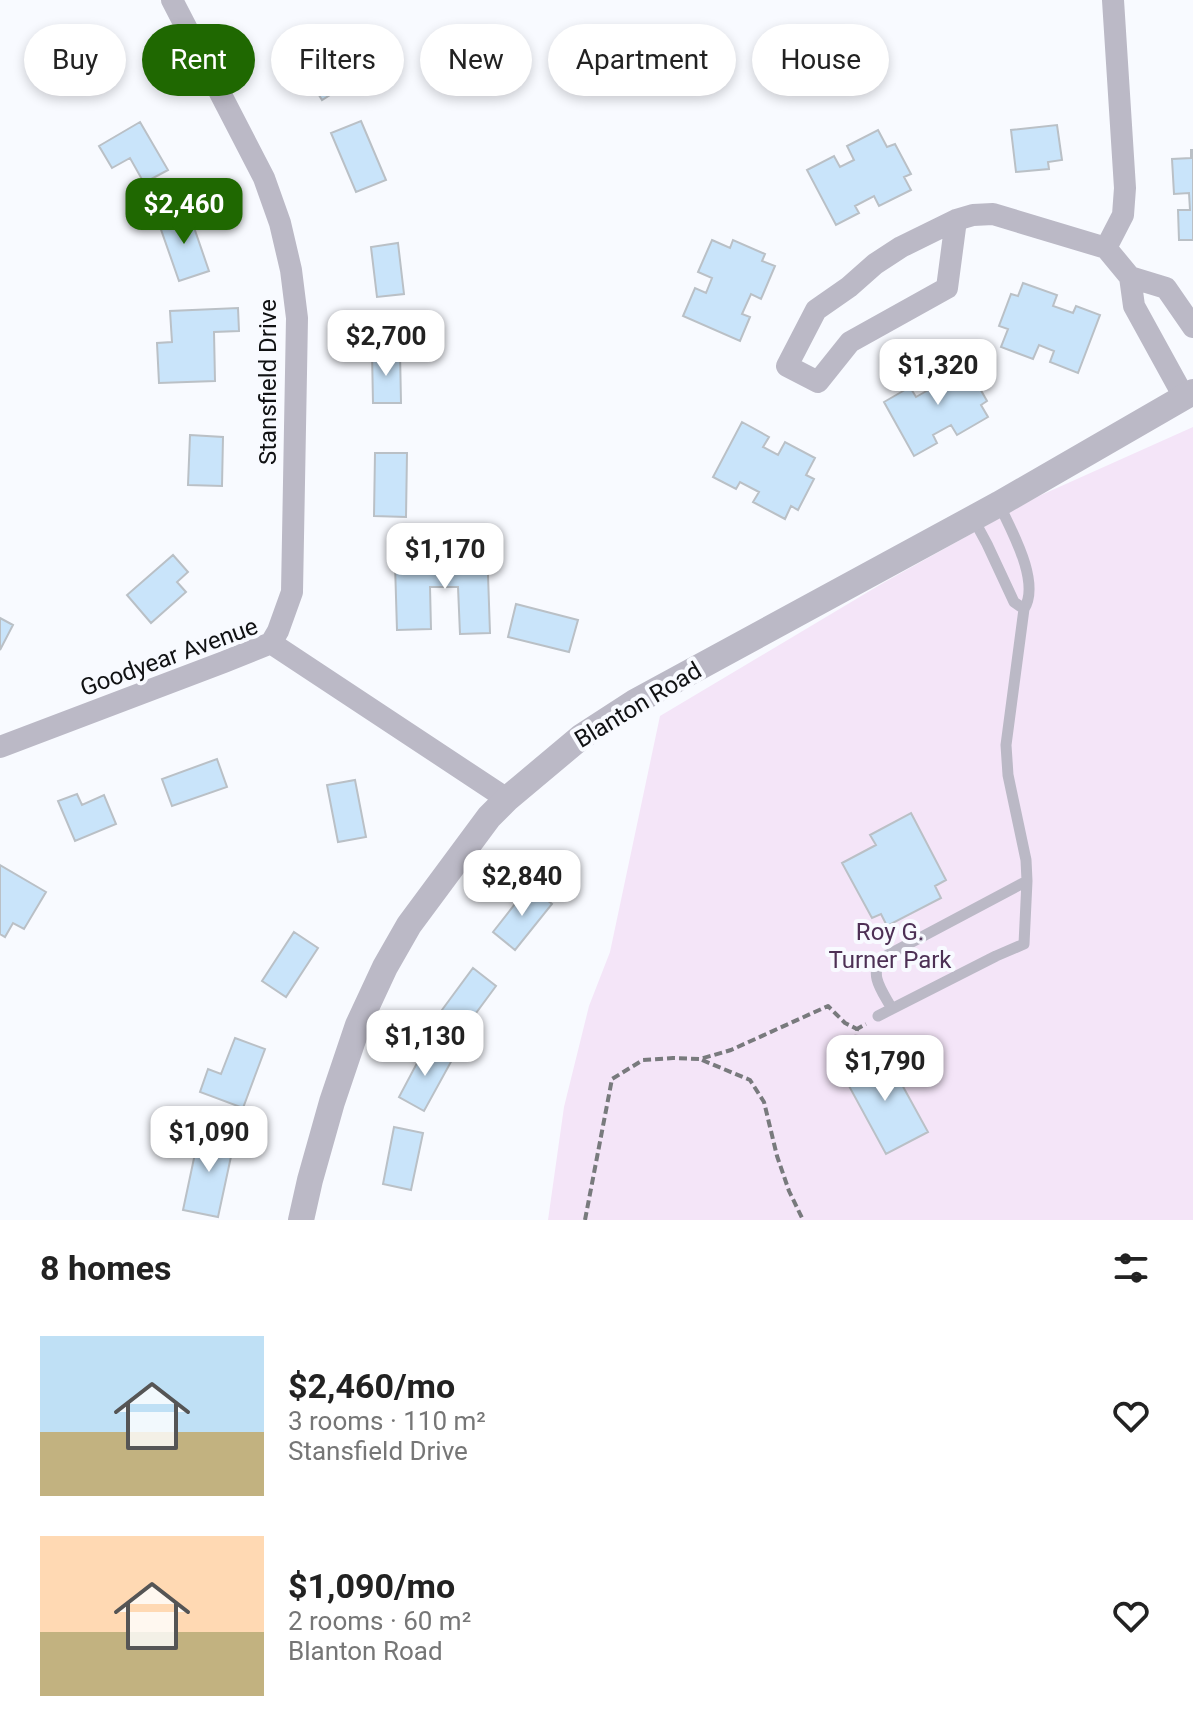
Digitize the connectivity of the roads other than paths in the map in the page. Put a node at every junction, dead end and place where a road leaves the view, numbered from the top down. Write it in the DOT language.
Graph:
graph roads {
  1 [pos="172,0"];
  2 [pos="1113,0"];
  3 [pos="956,220"];
  4 [pos="1106,248"];
  5 [pos="1130,277"];
  6 [pos="1193,327"];
  7 [pos="1189,395"];
  8 [pos="999,504"];
  9 [pos="972,517"];
  10 [pos="1024,609"];
  11 [pos="271,643"];
  12 [pos="0,747"];
  13 [pos="507,799"];
  14 [pos="1027,881"];
  15 [pos="892,1009"];
  16 [pos="878,1016"];
  17 [pos="301,1220"];
  1 -- 11 [label="street, Stansfield Drive"];
  2 -- 4 [label="street"];
  3 -- 3 [label="street"];
  3 -- 4 [label="street"];
  4 -- 5 [label="street"];
  5 -- 6 [label="street"];
  5 -- 7 [label="street"];
  7 -- 8 [label="street, Blanton Road"];
  8 -- 9 [label="street, Blanton Road"];
  8 -- 10 [label="lane"];
  9 -- 10 [label="lane"];
  9 -- 13 [label="street, Blanton Road"];
  10 -- 14 [label="lane"];
  11 -- 12 [label="street, Goodyear Avenue"];
  11 -- 13 [label="street, Goodyear Avenue"];
  13 -- 17 [label="street, Blanton Road"];
  14 -- 15 [label="lane"];
  14 -- 15 [label="lane"];
  15 -- 16 [label="lane"];
}
